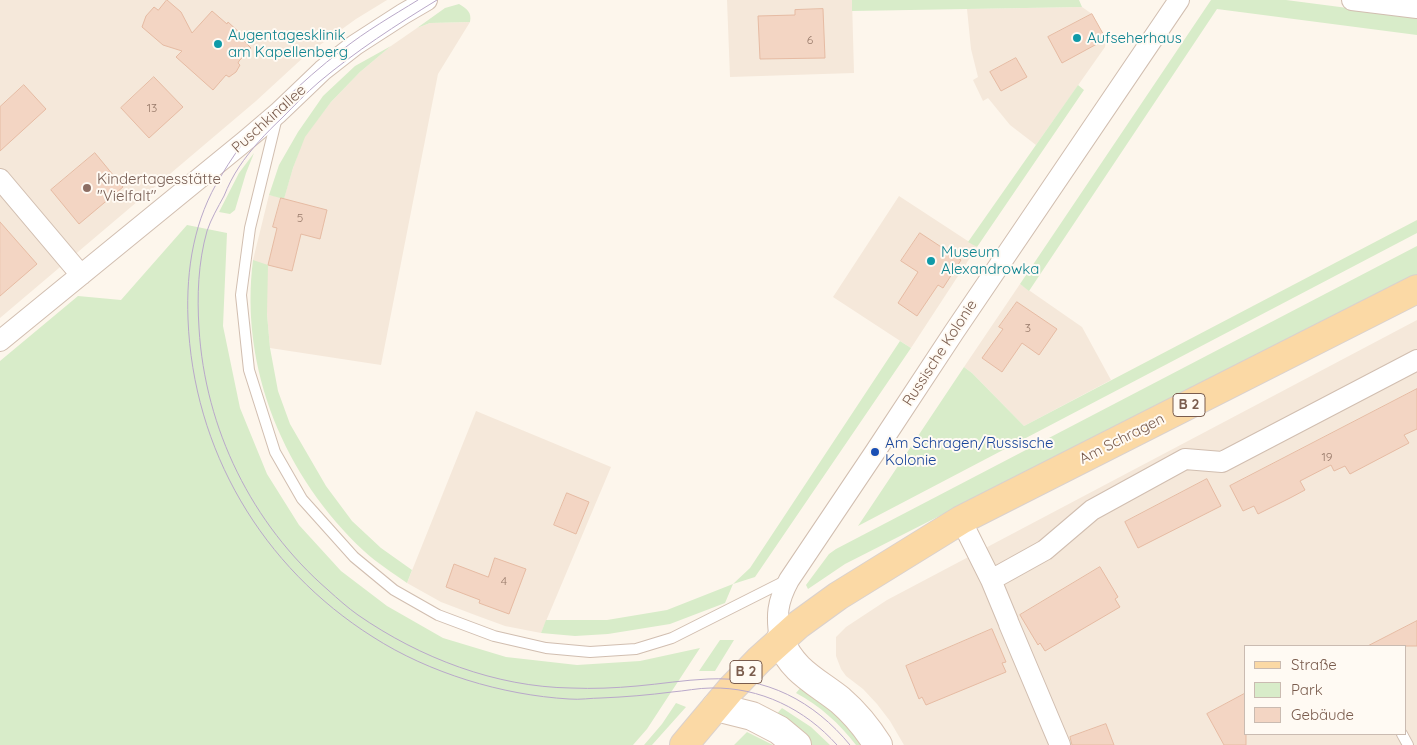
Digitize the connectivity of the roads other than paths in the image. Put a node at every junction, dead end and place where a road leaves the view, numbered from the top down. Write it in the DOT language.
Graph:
graph roads {
  1 [pos="427,0"];
  2 [pos="1179,0"];
  3 [pos="1352,0"];
  4 [pos="1417,8"];
  5 [pos="278,113"];
  6 [pos="0,180"];
  7 [pos="80,275"];
  8 [pos="1417,289"];
  9 [pos="0,341"];
  10 [pos="1417,360"];
  11 [pos="961,520"];
  12 [pos="789,580"];
  13 [pos="990,580"];
  14 [pos="780,640"];
  15 [pos="716,707"];
  16 [pos="684,745"];
  17 [pos="797,745"];
  18 [pos="878,745"];
  19 [pos="1060,745"];
  1 -- 5 [label="street, Puschkinallee"];
  2 -- 12 [label="street, Russische Kolonie"];
  3 -- 4 [label="street"];
  5 -- 7 [label="street, Puschkinallee"];
  5 -- 12 [label="lane"];
  6 -- 7 [label="street"];
  7 -- 9 [label="street, Puschkinallee"];
  8 -- 11 [label="main road, Am Schragen / B 2"];
  10 -- 13 [label="street"];
  11 -- 13 [label="street"];
  11 -- 14 [label="main road, Am Schragen / B 2"];
  12 -- 14 [label="street, Russische Kolonie"];
  13 -- 19 [label="street"];
  14 -- 15 [label="main road, B 2"];
  14 -- 18 [label="street"];
  15 -- 16 [label="main road, B 2"];
  15 -- 17 [label="street"];
}
